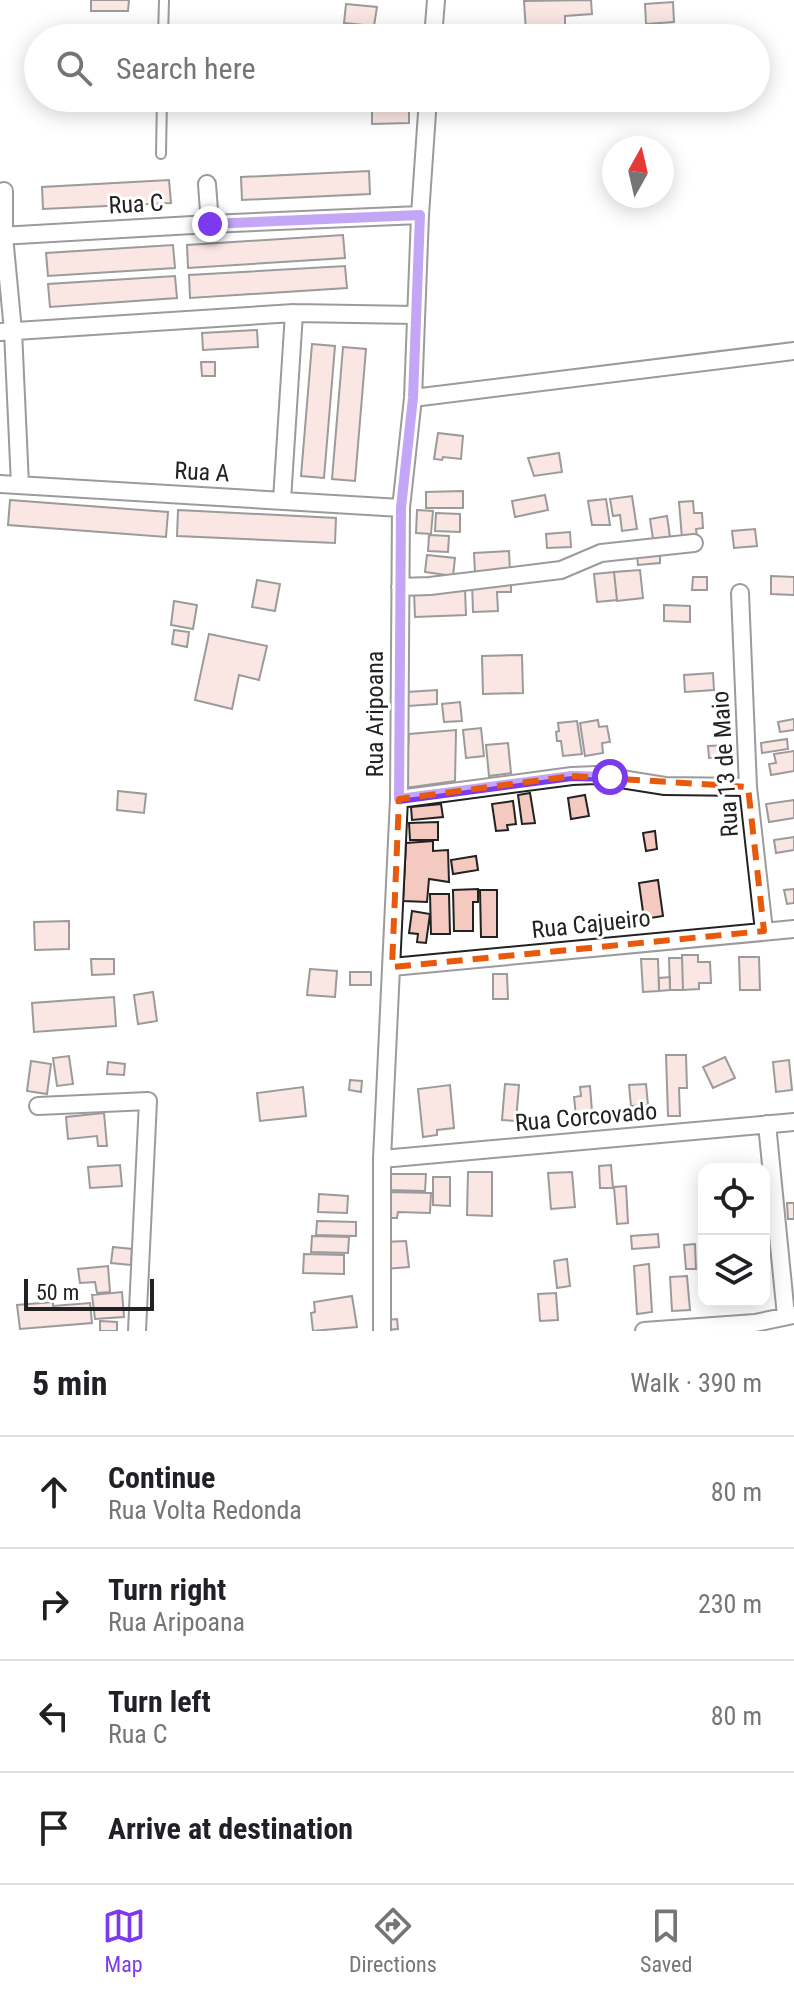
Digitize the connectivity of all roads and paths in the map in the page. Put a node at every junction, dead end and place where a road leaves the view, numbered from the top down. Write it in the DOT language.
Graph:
graph roads {
  1 [pos="164,0"];
  2 [pos="436,0"];
  3 [pos="163,24"];
  4 [pos="434,24"];
  5 [pos="162,112"];
  6 [pos="427,112"];
  7 [pos="161,154"];
  8 [pos="207,184"];
  9 [pos="4,191"];
  10 [pos="420,215"];
  11 [pos="210,224"];
  12 [pos="2,236"];
  13 [pos="294,313"];
  14 [pos="415,315"];
  15 [pos="6,332"];
  16 [pos="794,351"];
  17 [pos="413,398"];
  18 [pos="0,484"];
  19 [pos="20,485"];
  20 [pos="282,500"];
  21 [pos="401,508"];
  22 [pos="694,543"];
  23 [pos="400,587"];
  24 [pos="740,593"];
  25 [pos="748,787"];
  26 [pos="399,799"];
  27 [pos="794,929"];
  28 [pos="764,931"];
  29 [pos="392,967"];
  30 [pos="38,1106"];
  31 [pos="794,1122"];
  32 [pos="767,1124"];
  33 [pos="382,1159"];
  34 [pos="790,1316"];
  35 [pos="137,1331"];
  36 [pos="382,1331"];
  37 [pos="644,1331"];
  1 -- 3 [label="lane"];
  2 -- 4 [label="street"];
  5 -- 7 [label="lane"];
  6 -- 10 [label="street, Rua Aripoana"];
  8 -- 11 [label="street"];
  9 -- 12 [label="street"];
  10 -- 11 [label="street, Rua C"];
  10 -- 14 [label="street, Rua Aripoana"];
  11 -- 12 [label="street, Rua C"];
  12 -- 15 [label="street"];
  13 -- 14 [label="street"];
  13 -- 15 [label="street"];
  13 -- 20 [label="street"];
  14 -- 17 [label="street, Rua Aripoana"];
  15 -- 19 [label="street"];
  16 -- 17 [label="street"];
  17 -- 21 [label="street, Rua Aripoana"];
  18 -- 19 [label="street, Rua A"];
  19 -- 20 [label="street, Rua A"];
  20 -- 21 [label="street, Rua A"];
  21 -- 23 [label="street, Rua Aripoana"];
  22 -- 23 [label="street"];
  23 -- 26 [label="street, Rua Aripoana"];
  24 -- 25 [label="street, Rua 13 de Maio"];
  25 -- 26 [label="street"];
  25 -- 28 [label="street, Rua 13 de Maio"];
  26 -- 29 [label="street, Rua Aripoana"];
  27 -- 28 [label="street, Rua Cajueiro"];
  28 -- 29 [label="street, Rua Cajueiro"];
  29 -- 33 [label="street, Rua Aripoana"];
  30 -- 35 [label="street"];
  31 -- 32 [label="street, Rua Corcovado"];
  32 -- 33 [label="street, Rua Corcovado"];
  32 -- 34 [label="street"];
  33 -- 36 [label="street, Rua Aripoana"];
  34 -- 37 [label="street"];
}
